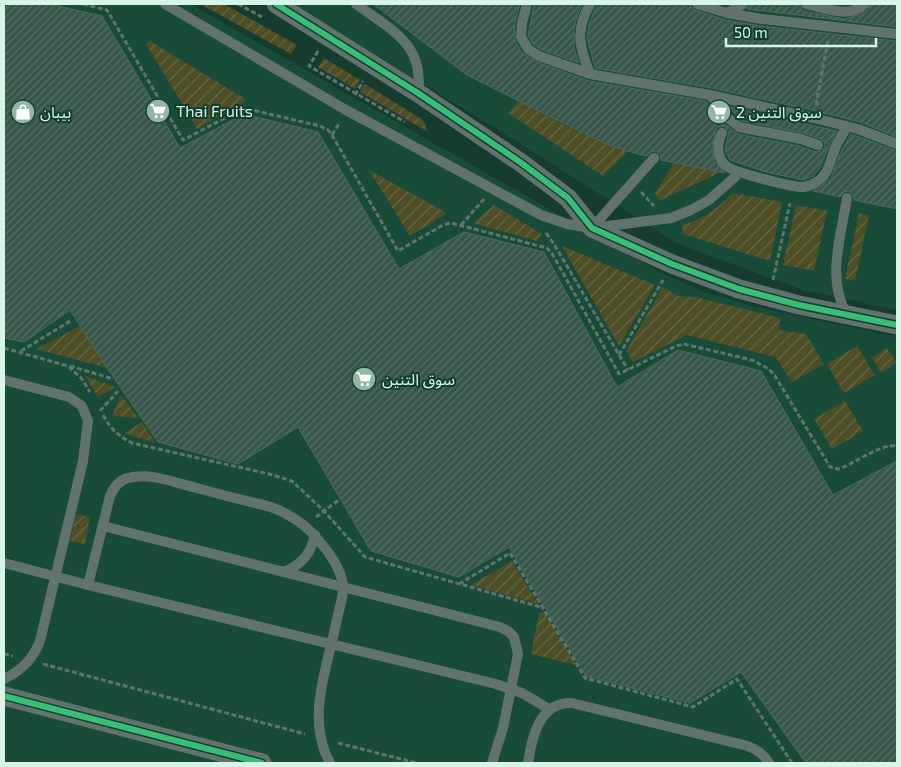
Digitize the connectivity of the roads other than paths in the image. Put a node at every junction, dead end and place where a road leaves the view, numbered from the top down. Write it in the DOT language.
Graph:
graph roads {
  1 [pos="164,4"];
  2 [pos="276,4"];
  3 [pos="356,4"];
  4 [pos="527,4"];
  5 [pos="590,4"];
  6 [pos="697,4"];
  7 [pos="743,4"];
  8 [pos="806,4"];
  9 [pos="865,4"];
  10 [pos="727,13"];
  11 [pos="897,34"];
  12 [pos="590,74"];
  13 [pos="418,94"];
  14 [pos="710,95"];
  15 [pos="848,127"];
  16 [pos="722,133"];
  17 [pos="897,144"];
  18 [pos="818,145"];
  19 [pos="654,158"];
  20 [pos="736,176"];
  21 [pos="847,198"];
  22 [pos="592,228"];
  23 [pos="847,315"];
  24 [pos="893,321"];
  25 [pos="4,380"];
  26 [pos="103,526"];
  27 [pos="315,535"];
  28 [pos="4,563"];
  29 [pos="283,572"];
  30 [pos="56,577"];
  31 [pos="88,585"];
  32 [pos="343,587"];
  33 [pos="332,644"];
  34 [pos="4,679"];
  35 [pos="512,689"];
  36 [pos="4,696"];
  37 [pos="549,709"];
  38 [pos="529,759"];
  39 [pos="262,763"];
  40 [pos="330,763"];
  41 [pos="492,763"];
  42 [pos="770,763"];
  1 -- 22 [label="lane"];
  2 -- 13 [label="street"];
  3 -- 13 [label="lane"];
  4 -- 12 [label="lane"];
  5 -- 12 [label="lane"];
  6 -- 10 [label="lane"];
  7 -- 10 [label="lane"];
  8 -- 9 [label="lane"];
  10 -- 11 [label="lane"];
  12 -- 14 [label="lane"];
  13 -- 22 [label="street"];
  14 -- 15 [label="lane"];
  14 -- 18 [label="lane"];
  15 -- 16 [label="lane"];
  15 -- 17 [label="lane"];
  19 -- 22 [label="lane"];
  20 -- 22 [label="lane"];
  21 -- 23 [label="lane"];
  22 -- 23 [label="street"];
  23 -- 24 [label="street"];
  25 -- 30 [label="lane"];
  26 -- 27 [label="lane"];
  26 -- 29 [label="lane"];
  26 -- 31 [label="lane"];
  27 -- 29 [label="lane"];
  27 -- 32 [label="lane"];
  28 -- 30 [label="lane"];
  29 -- 32 [label="lane"];
  30 -- 31 [label="lane"];
  30 -- 34 [label="lane"];
  31 -- 33 [label="lane"];
  32 -- 33 [label="lane"];
  32 -- 35 [label="lane"];
  33 -- 35 [label="lane"];
  33 -- 40 [label="lane"];
  35 -- 37 [label="lane"];
  35 -- 41 [label="lane"];
  36 -- 39 [label="street"];
  37 -- 38 [label="lane"];
  37 -- 42 [label="lane"];
}
